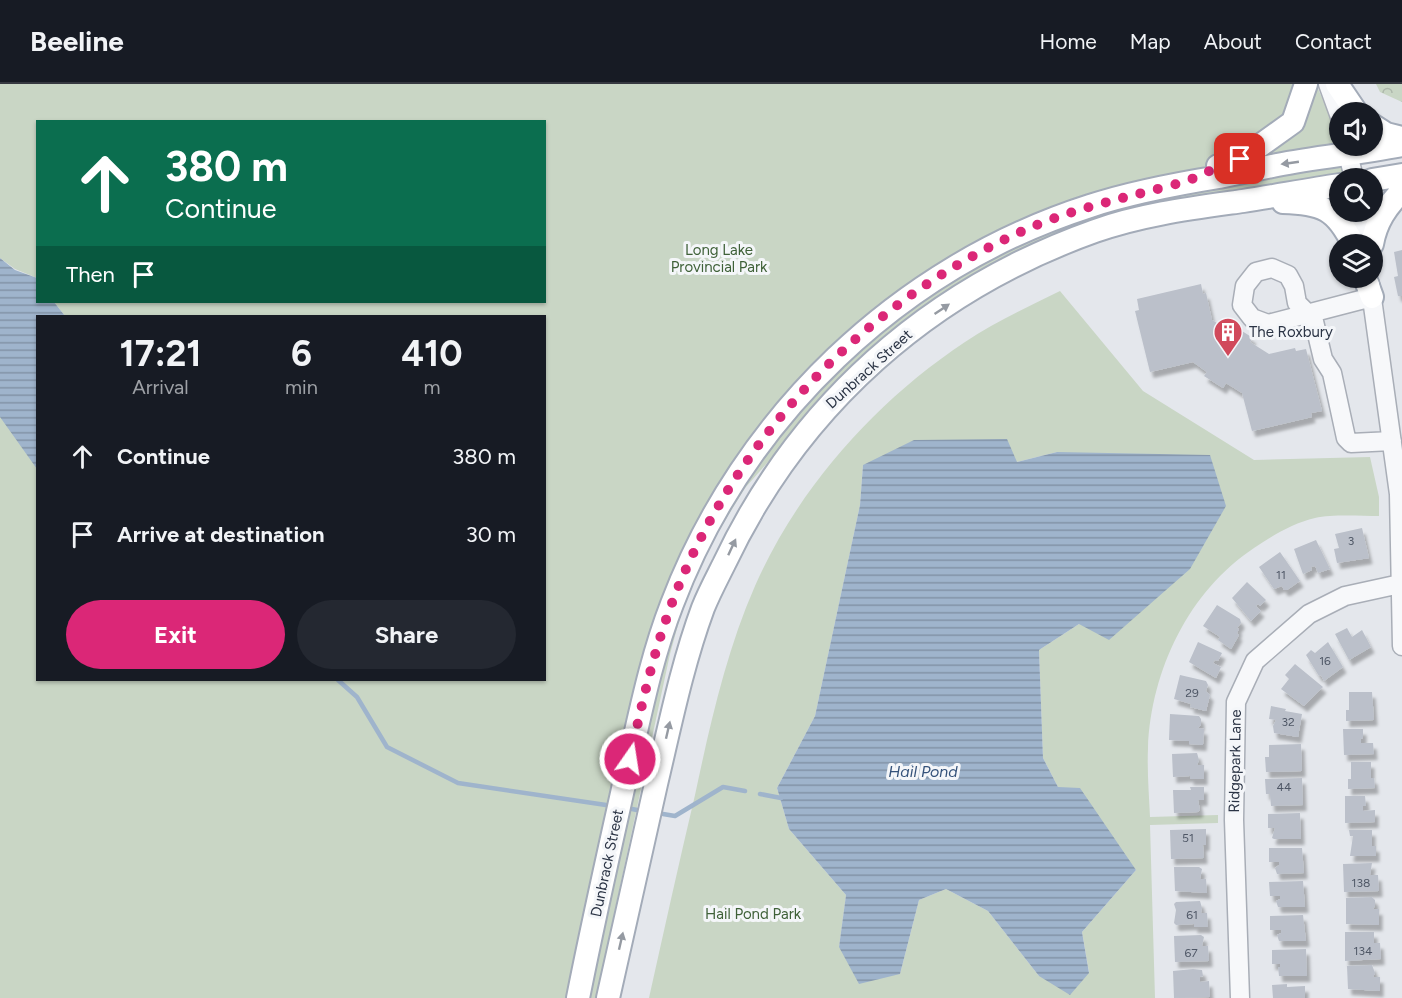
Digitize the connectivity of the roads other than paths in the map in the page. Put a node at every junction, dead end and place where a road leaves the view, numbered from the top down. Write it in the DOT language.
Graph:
graph roads {
  1 [pos="1306,84"];
  2 [pos="1328,84"];
  3 [pos="1336,84"];
  4 [pos="1335,102"];
  5 [pos="1347,102"];
  6 [pos="1383,132"];
  7 [pos="1402,138"];
  8 [pos="1402,145"];
  9 [pos="1383,147"];
  10 [pos="1329,154"];
  11 [pos="1402,175"];
  12 [pos="1383,178"];
  13 [pos="1178,184"];
  14 [pos="1329,187"];
  15 [pos="1402,191"];
  16 [pos="1246,200"];
  17 [pos="1348,234"];
  18 [pos="1374,234"];
  19 [pos="1358,288"];
  20 [pos="1370,288"];
  21 [pos="1392,441"];
  22 [pos="1400,479"];
  23 [pos="1400,584"];
  24 [pos="1402,646"];
  25 [pos="578,998"];
  26 [pos="608,998"];
  27 [pos="1240,998"];
  1 -- 13 [label="main road"];
  2 -- 4 [label="street"];
  3 -- 5 [label="main road"];
  6 -- 7 [label="main road"];
  8 -- 9 [label="main road, Dunbrack Street"];
  10 -- 13 [label="main road, Dunbrack Street, one-way"];
  11 -- 12 [label="main road"];
  13 -- 25 [label="main road, Dunbrack Street"];
  14 -- 16 [label="main road, Dunbrack Street"];
  15 -- 18 [label="main road"];
  16 -- 17 [label="main road"];
  26 -- 16 [label="main road, Dunbrack Street, one-way"];
  19 -- 21 [label="street"];
  20 -- 21 [label="street"];
  21 -- 22 [label="street"];
  22 -- 23 [label="street"];
  23 -- 24 [label="street"];
  23 -- 27 [label="street, Ridgepark Lane"];
}
